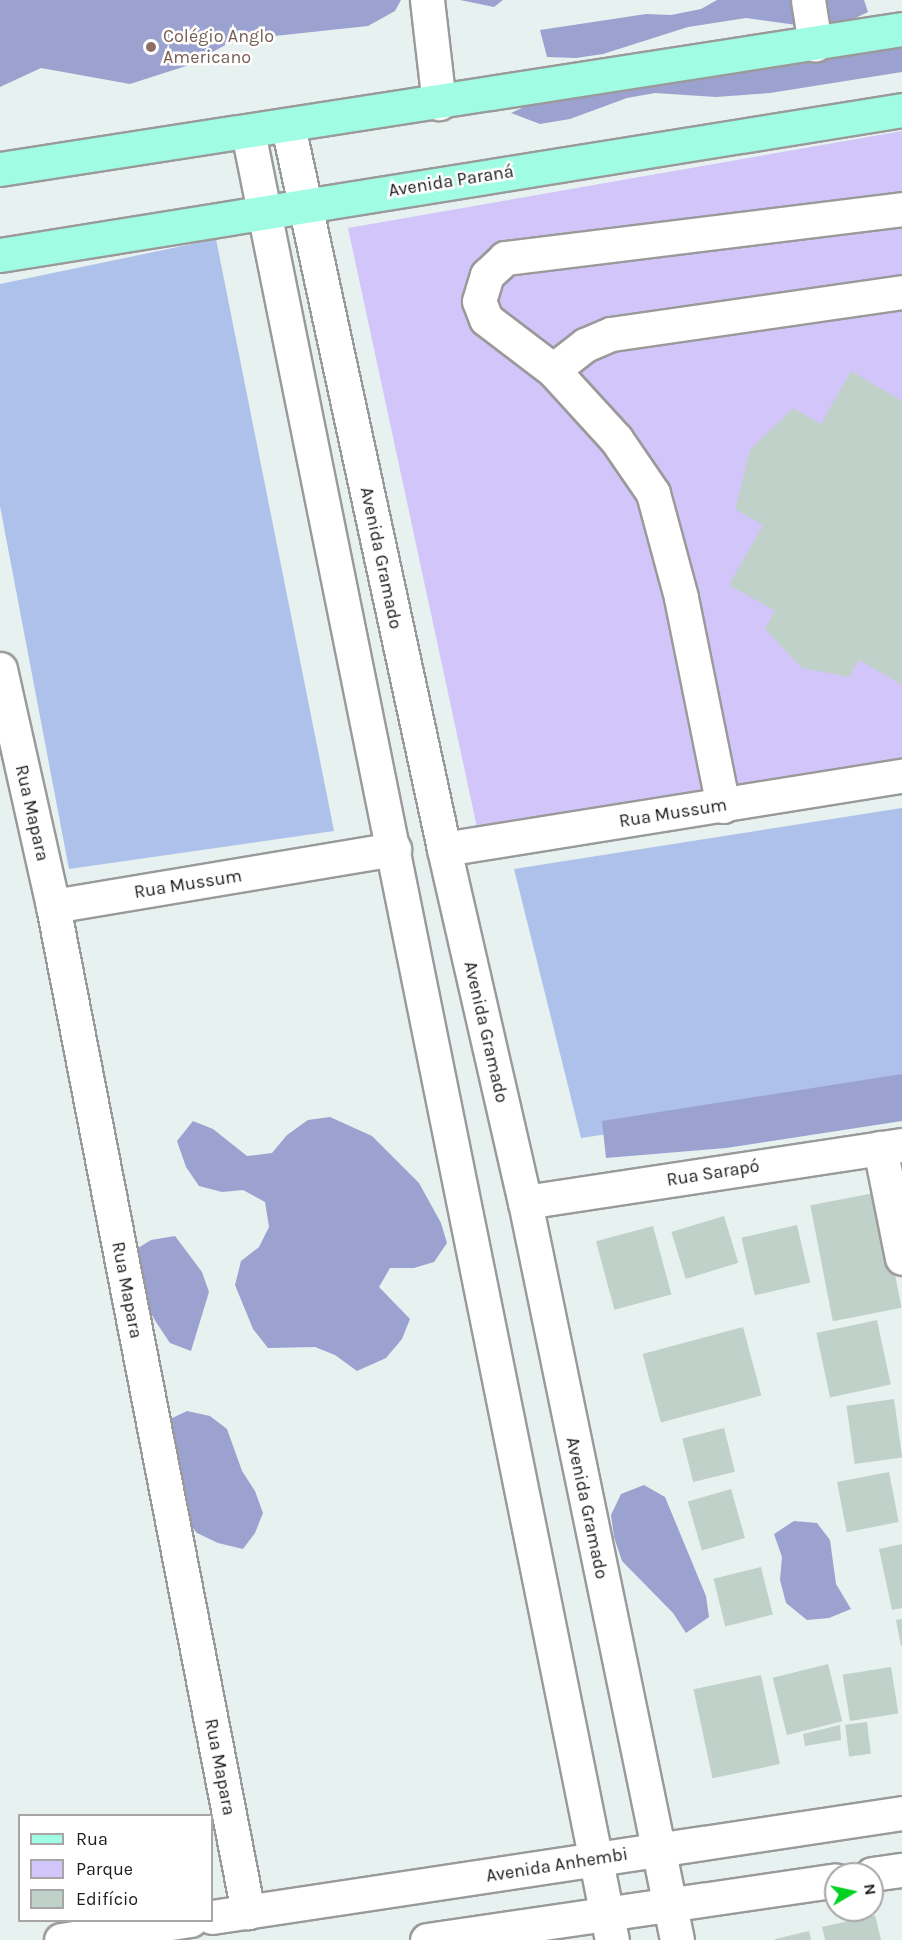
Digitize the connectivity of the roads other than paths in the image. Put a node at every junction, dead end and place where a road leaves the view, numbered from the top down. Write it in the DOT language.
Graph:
graph roads {
  1 [pos="427,0"];
  2 [pos="808,0"];
  3 [pos="902,29"];
  4 [pos="815,44"];
  5 [pos="439,103"];
  6 [pos="902,110"];
  7 [pos="288,126"];
  8 [pos="248,132"];
  9 [pos="0,169"];
  10 [pos="305,204"];
  11 [pos="902,209"];
  12 [pos="265,212"];
  13 [pos="0,255"];
  14 [pos="902,292"];
  15 [pos="554,370"];
  16 [pos="0,669"];
  17 [pos="902,776"];
  18 [pos="723,806"];
  19 [pos="393,849"];
  20 [pos="444,849"];
  21 [pos="53,906"];
  22 [pos="891,1147"];
  23 [pos="525,1202"];
  24 [pos="902,1258"];
  25 [pos="902,1813"];
  26 [pos="657,1850"];
  27 [pos="594,1859"];
  28 [pos="902,1870"];
  29 [pos="884,1872"];
  30 [pos="824,1882"];
  31 [pos="669,1905"];
  32 [pos="248,1912"];
  33 [pos="213,1917"];
  34 [pos="177,1922"];
  35 [pos="609,1927"];
  36 [pos="62,1940"];
  37 [pos="427,1940"];
  38 [pos="677,1940"];
  1 -- 5 [label="street"];
  2 -- 4 [label="street"];
  3 -- 4 [label="main road"];
  4 -- 5 [label="main road"];
  5 -- 7 [label="main road"];
  6 -- 10 [label="main road, Avenida Paraná"];
  7 -- 8 [label="main road"];
  7 -- 10 [label="street, Avenida Gramado"];
  8 -- 9 [label="main road"];
  8 -- 12 [label="street"];
  10 -- 12 [label="main road, Avenida Paraná"];
  10 -- 20 [label="street, Avenida Gramado"];
  11 -- 15 [label="street"];
  12 -- 13 [label="main road, Avenida Paraná"];
  12 -- 19 [label="street"];
  14 -- 15 [label="street"];
  15 -- 18 [label="street"];
  16 -- 21 [label="street, Rua Mapara"];
  17 -- 18 [label="street, Rua Mussum"];
  18 -- 20 [label="street, Rua Mussum"];
  19 -- 21 [label="street, Rua Mussum"];
  19 -- 27 [label="street"];
  20 -- 23 [label="street, Avenida Gramado"];
  21 -- 32 [label="street, Rua Mapara"];
  22 -- 23 [label="street, Rua Sarapó"];
  22 -- 24 [label="street"];
  23 -- 26 [label="street, Avenida Gramado"];
  25 -- 26 [label="street, Avenida Anhembi"];
  26 -- 27 [label="street, Avenida Anhembi"];
  26 -- 31 [label="street, Avenida Gramado"];
  27 -- 32 [label="street, Avenida Anhembi"];
  27 -- 35 [label="street"];
  28 -- 29 [label="street"];
  30 -- 31 [label="street"];
  31 -- 35 [label="street"];
  31 -- 38 [label="street, Avenida Gramado"];
  32 -- 33 [label="street, Avenida Anhembi"];
  34 -- 36 [label="street"];
  35 -- 37 [label="street"];
}
